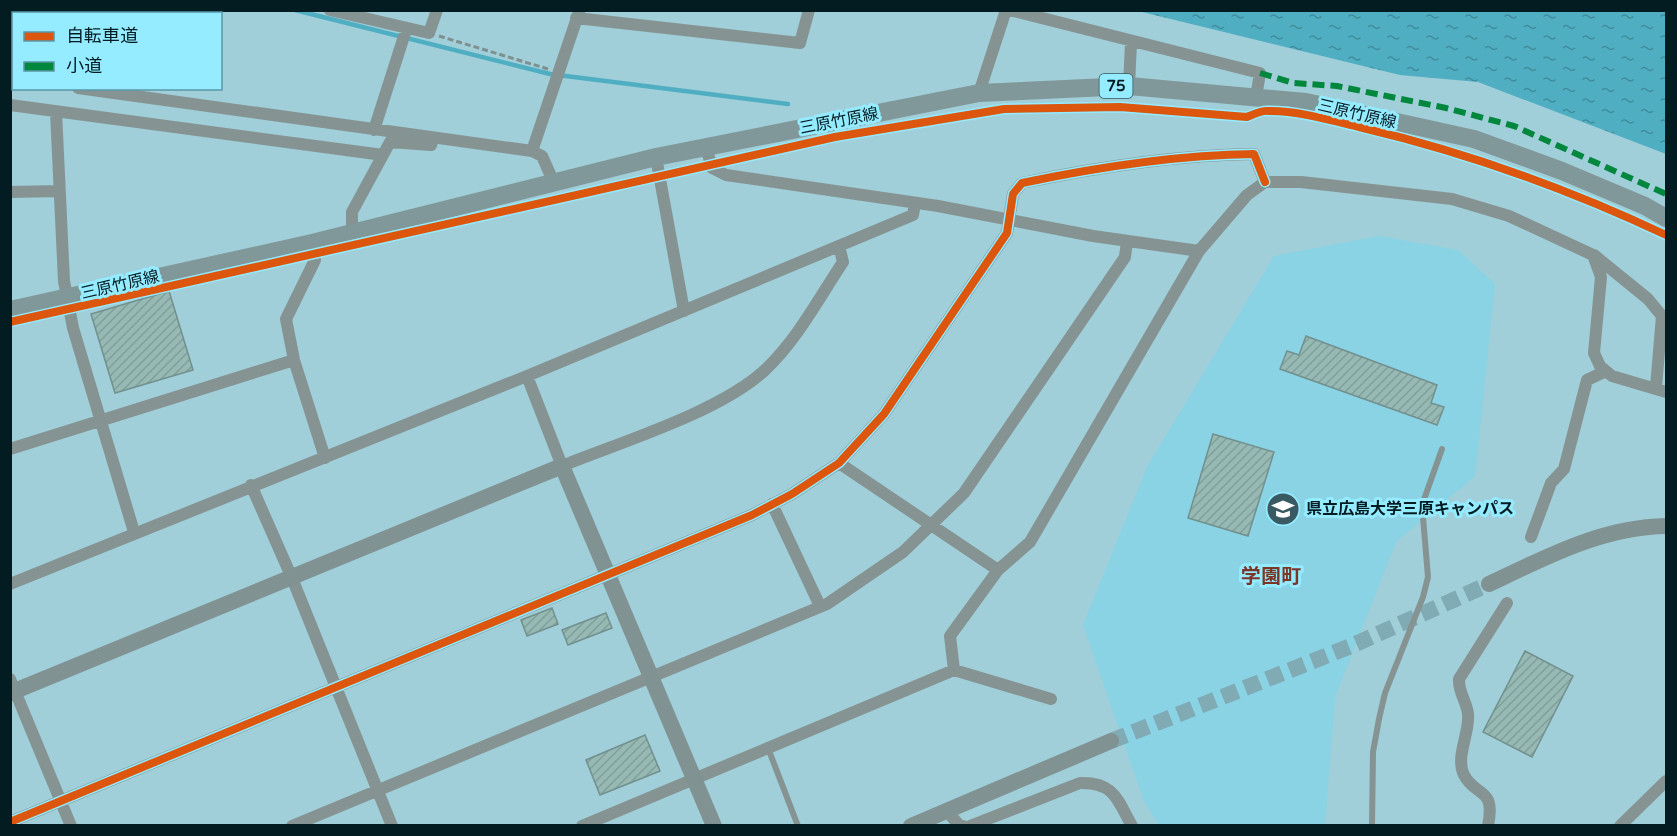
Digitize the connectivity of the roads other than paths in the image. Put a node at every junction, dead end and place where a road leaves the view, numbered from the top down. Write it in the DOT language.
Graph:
graph roads {
  1 [pos="330,10"];
  2 [pos="437,10"];
  3 [pos="809,10"];
  4 [pos="1008,10"];
  5 [pos="578,14"];
  6 [pos="370,15"];
  7 [pos="406,30"];
  8 [pos="1131,42"];
  9 [pos="1129,86"];
  10 [pos="99,90"];
  11 [pos="979,93"];
  12 [pos="1256,97"];
  13 [pos="10,105"];
  14 [pos="56,112"];
  15 [pos="374,130"];
  16 [pos="434,138"];
  17 [pos="706,147"];
  18 [pos="531,151"];
  19 [pos="383,155"];
  20 [pos="656,158"];
  21 [pos="1265,182"];
  22 [pos="554,183"];
  23 [pos="59,191"];
  24 [pos="10,192"];
  25 [pos="915,203"];
  26 [pos="1666,218"];
  27 [pos="1010,219"];
  28 [pos="352,233"];
  29 [pos="1128,241"];
  30 [pos="312,243"];
  31 [pos="839,246"];
  32 [pos="1198,251"];
  33 [pos="1593,255"];
  34 [pos="68,297"];
  35 [pos="10,310"];
  36 [pos="684,311"];
  37 [pos="294,360"];
  38 [pos="1606,371"];
  39 [pos="527,376"];
  40 [pos="1661,389"];
  41 [pos="100,420"];
  42 [pos="10,449"];
  43 [pos="1442,449"];
  44 [pos="325,458"];
  45 [pos="839,463"];
  46 [pos="562,466"];
  47 [pos="252,485"];
  48 [pos="772,504"];
  49 [pos="932,526"];
  50 [pos="1666,526"];
  51 [pos="134,532"];
  52 [pos="1531,537"];
  53 [pos="998,570"];
  54 [pos="609,574"];
  55 [pos="292,578"];
  56 [pos="10,584"];
  57 [pos="1489,584"];
  58 [pos="1507,603"];
  59 [pos="820,606"];
  60 [pos="954,670"];
  61 [pos="652,676"];
  62 [pos="336,687"];
  63 [pos="12,688"];
  64 [pos="1051,699"];
  65 [pos="1111,741"];
  66 [pos="768,748"];
  67 [pos="695,779"];
  68 [pos="1666,781"];
  69 [pos="377,790"];
  70 [pos="62,801"];
  71 [pos="947,812"];
  72 [pos="10,822"];
  73 [pos="72,825"];
  74 [pos="292,825"];
  75 [pos="392,825"];
  76 [pos="582,825"];
  77 [pos="714,825"];
  78 [pos="798,825"];
  79 [pos="911,825"];
  80 [pos="963,825"];
  81 [pos="970,825"];
  82 [pos="1131,825"];
  83 [pos="1372,825"];
  84 [pos="1488,825"];
  85 [pos="1620,825"];
  1 -- 6 [label="street"];
  2 -- 7 [label="street"];
  3 -- 5 [label="street"];
  4 -- 8 [label="street"];
  4 -- 11 [label="street"];
  5 -- 18 [label="street"];
  6 -- 7 [label="street"];
  7 -- 15 [label="street"];
  8 -- 9 [label="street"];
  8 -- 12 [label="street"];
  9 -- 11 [label="main road, 三原竹原線 / 75"];
  9 -- 12 [label="main road, 三原竹原線 / 75"];
  10 -- 15 [label="street"];
  11 -- 17 [label="main road, 三原竹原線 / 75"];
  12 -- 26 [label="main road, 三原竹原線 / 75"];
  13 -- 14 [label="street"];
  14 -- 19 [label="street"];
  14 -- 23 [label="street"];
  15 -- 16 [label="street"];
  16 -- 18 [label="street"];
  16 -- 19 [label="street"];
  17 -- 20 [label="main road, 三原竹原線 / 75"];
  17 -- 25 [label="street"];
  18 -- 22 [label="street"];
  19 -- 28 [label="street"];
  20 -- 22 [label="main road, 三原竹原線 / 75"];
  20 -- 36 [label="street"];
  21 -- 27 [label="street"];
  21 -- 32 [label="street"];
  21 -- 33 [label="street"];
  22 -- 28 [label="main road, 三原竹原線 / 75"];
  23 -- 24 [label="street"];
  23 -- 34 [label="street"];
  25 -- 27 [label="street"];
  25 -- 31 [label="street"];
  27 -- 29 [label="street"];
  27 -- 45 [label="street"];
  28 -- 30 [label="main road, 三原竹原線 / 75"];
  29 -- 32 [label="street"];
  29 -- 49 [label="street"];
  30 -- 34 [label="main road, 三原竹原線 / 75"];
  30 -- 37 [label="street"];
  31 -- 36 [label="street"];
  31 -- 46 [label="street"];
  32 -- 53 [label="street"];
  33 -- 38 [label="street"];
  33 -- 40 [label="street"];
  34 -- 35 [label="main road, 三原竹原線 / 75"];
  34 -- 41 [label="street"];
  36 -- 39 [label="street"];
  37 -- 41 [label="street"];
  37 -- 44 [label="street"];
  38 -- 40 [label="street"];
  38 -- 52 [label="street"];
  39 -- 44 [label="street"];
  39 -- 46 [label="street"];
  41 -- 42 [label="street"];
  41 -- 51 [label="street"];
  43 -- 83 [label="lane"];
  44 -- 47 [label="street"];
  45 -- 48 [label="street"];
  45 -- 49 [label="street"];
  46 -- 54 [label="street"];
  46 -- 55 [label="street"];
  47 -- 51 [label="street"];
  47 -- 55 [label="street"];
  48 -- 54 [label="street"];
  48 -- 59 [label="street"];
  49 -- 53 [label="street"];
  49 -- 59 [label="street"];
  50 -- 57 [label="street"];
  51 -- 56 [label="street"];
  53 -- 60 [label="street"];
  54 -- 61 [label="street"];
  54 -- 62 [label="street"];
  55 -- 62 [label="street"];
  55 -- 63 [label="street"];
  58 -- 84 [label="street"];
  59 -- 61 [label="street"];
  60 -- 64 [label="street"];
  60 -- 66 [label="street"];
  61 -- 67 [label="street"];
  61 -- 69 [label="street"];
  62 -- 69 [label="street"];
  62 -- 70 [label="street"];
  63 -- 70 [label="street"];
  65 -- 71 [label="street"];
  66 -- 67 [label="street"];
  66 -- 78 [label="lane"];
  67 -- 76 [label="street"];
  67 -- 77 [label="street"];
  68 -- 85 [label="street"];
  69 -- 74 [label="street"];
  69 -- 75 [label="street"];
  70 -- 72 [label="street"];
  70 -- 73 [label="street"];
  71 -- 79 [label="street"];
  71 -- 80 [label="street"];
  81 -- 82 [label="street"];
}
